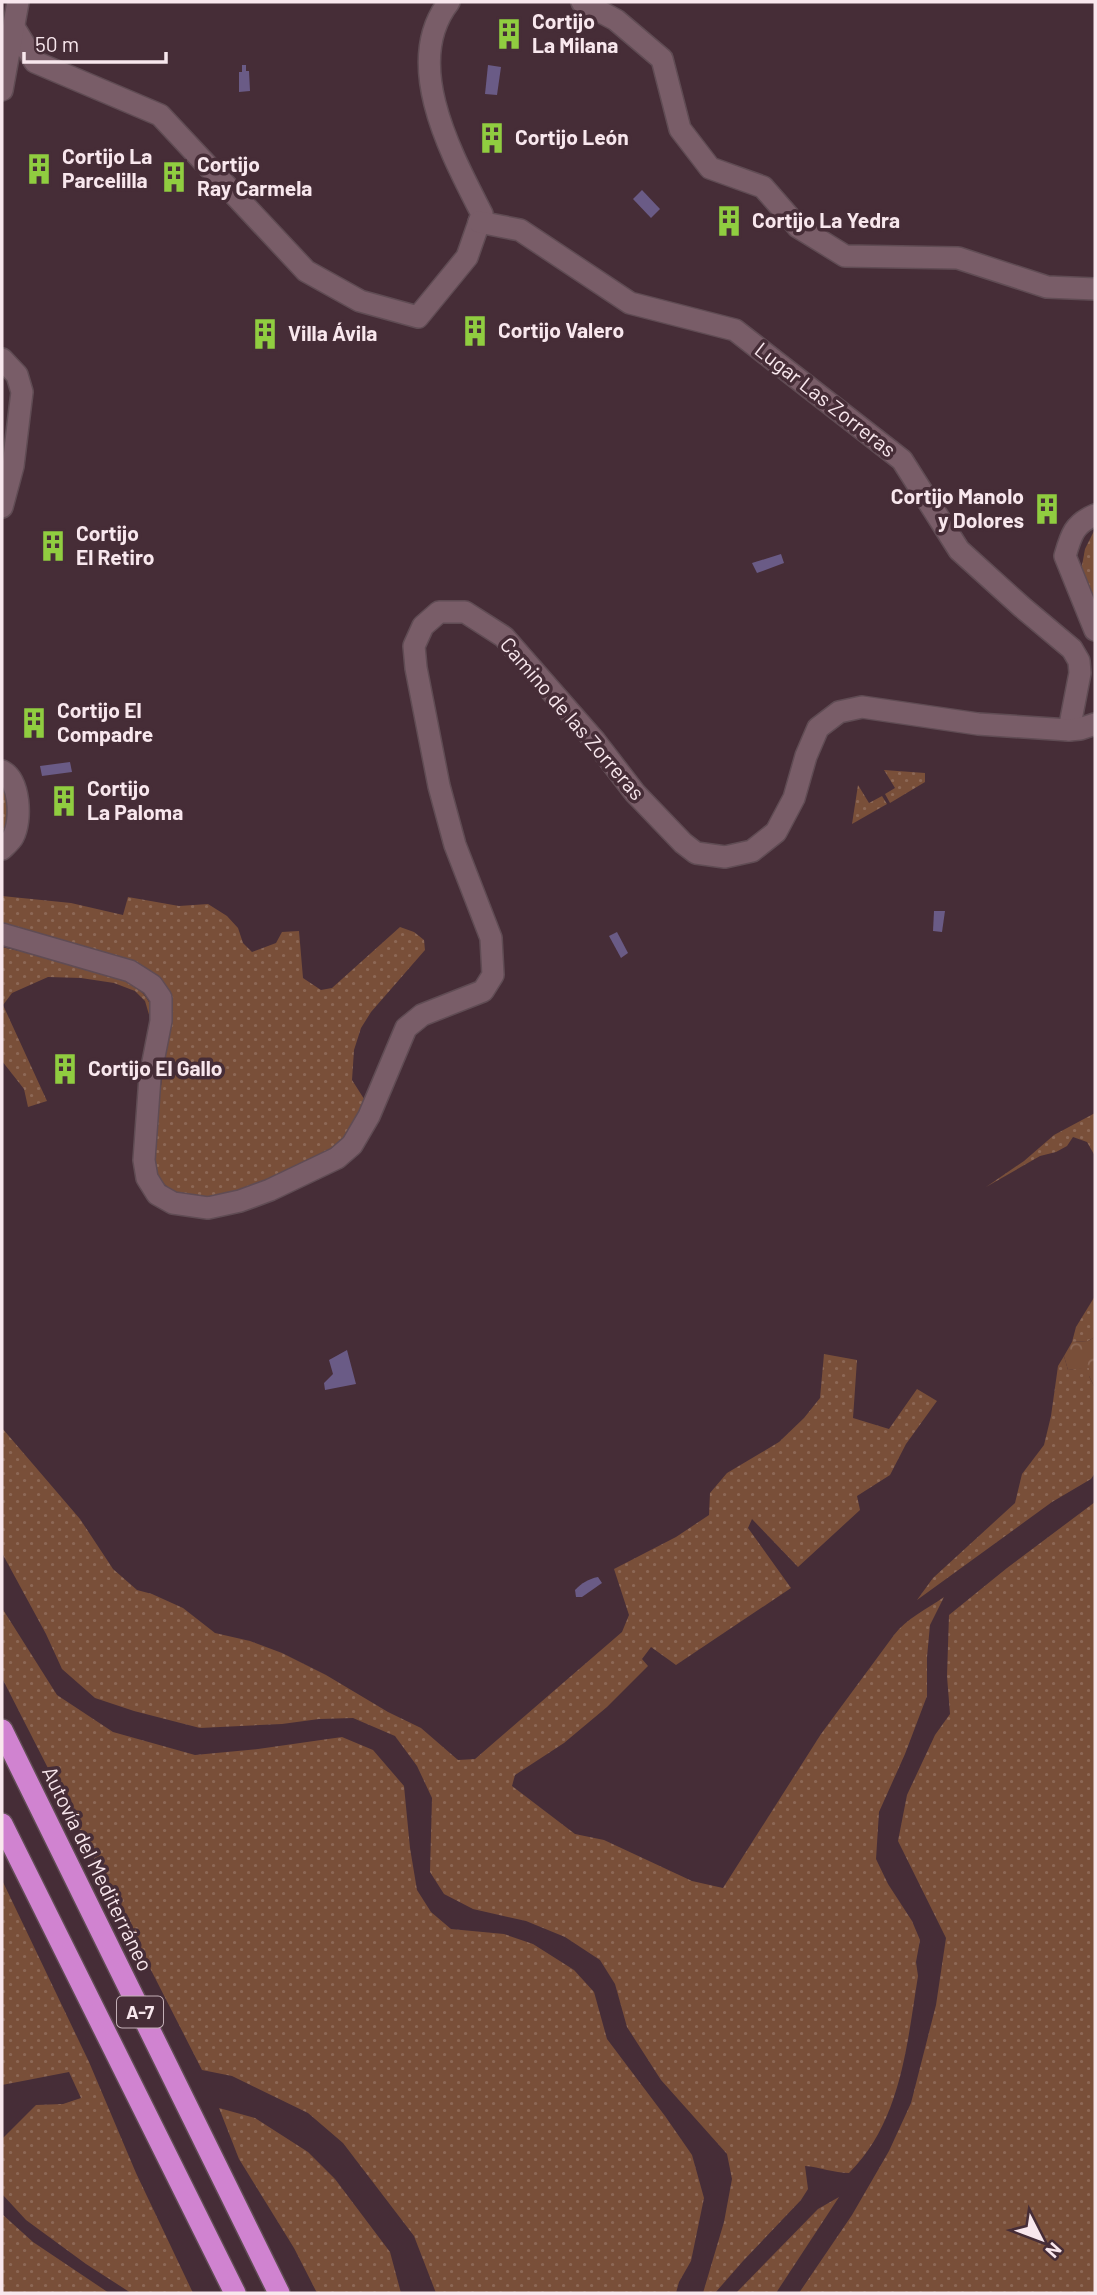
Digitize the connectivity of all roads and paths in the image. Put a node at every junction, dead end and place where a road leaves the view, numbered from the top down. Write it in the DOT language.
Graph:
graph roads {
  1 [pos="18,2"];
  2 [pos="449,2"];
  3 [pos="582,2"];
  4 [pos="15,30"];
  5 [pos="2,90"];
  6 [pos="480,222"];
  7 [pos="1095,289"];
  8 [pos="2,359"];
  9 [pos="2,507"];
  10 [pos="1095,515"];
  11 [pos="1095,630"];
  12 [pos="1095,724"];
  13 [pos="1069,730"];
  14 [pos="2,771"];
  15 [pos="2,849"];
  16 [pos="2,934"];
  17 [pos="2,1730"];
  18 [pos="2,1824"];
  19 [pos="235,2293"];
  20 [pos="279,2293"];
  1 -- 4 [label="street"];
  2 -- 6 [label="street"];
  3 -- 7 [label="street"];
  4 -- 5 [label="street"];
  4 -- 6 [label="street"];
  6 -- 13 [label="street, Lugar Las Zorreras"];
  8 -- 9 [label="street"];
  10 -- 11 [label="street"];
  12 -- 13 [label="street, Camino de las Zorreras"];
  13 -- 16 [label="street, Camino de las Zorreras"];
  14 -- 15 [label="street"];
  17 -- 20 [label="highway, Autovía del Mediterráneo / A-7"];
  18 -- 19 [label="highway, A-7"];
}
